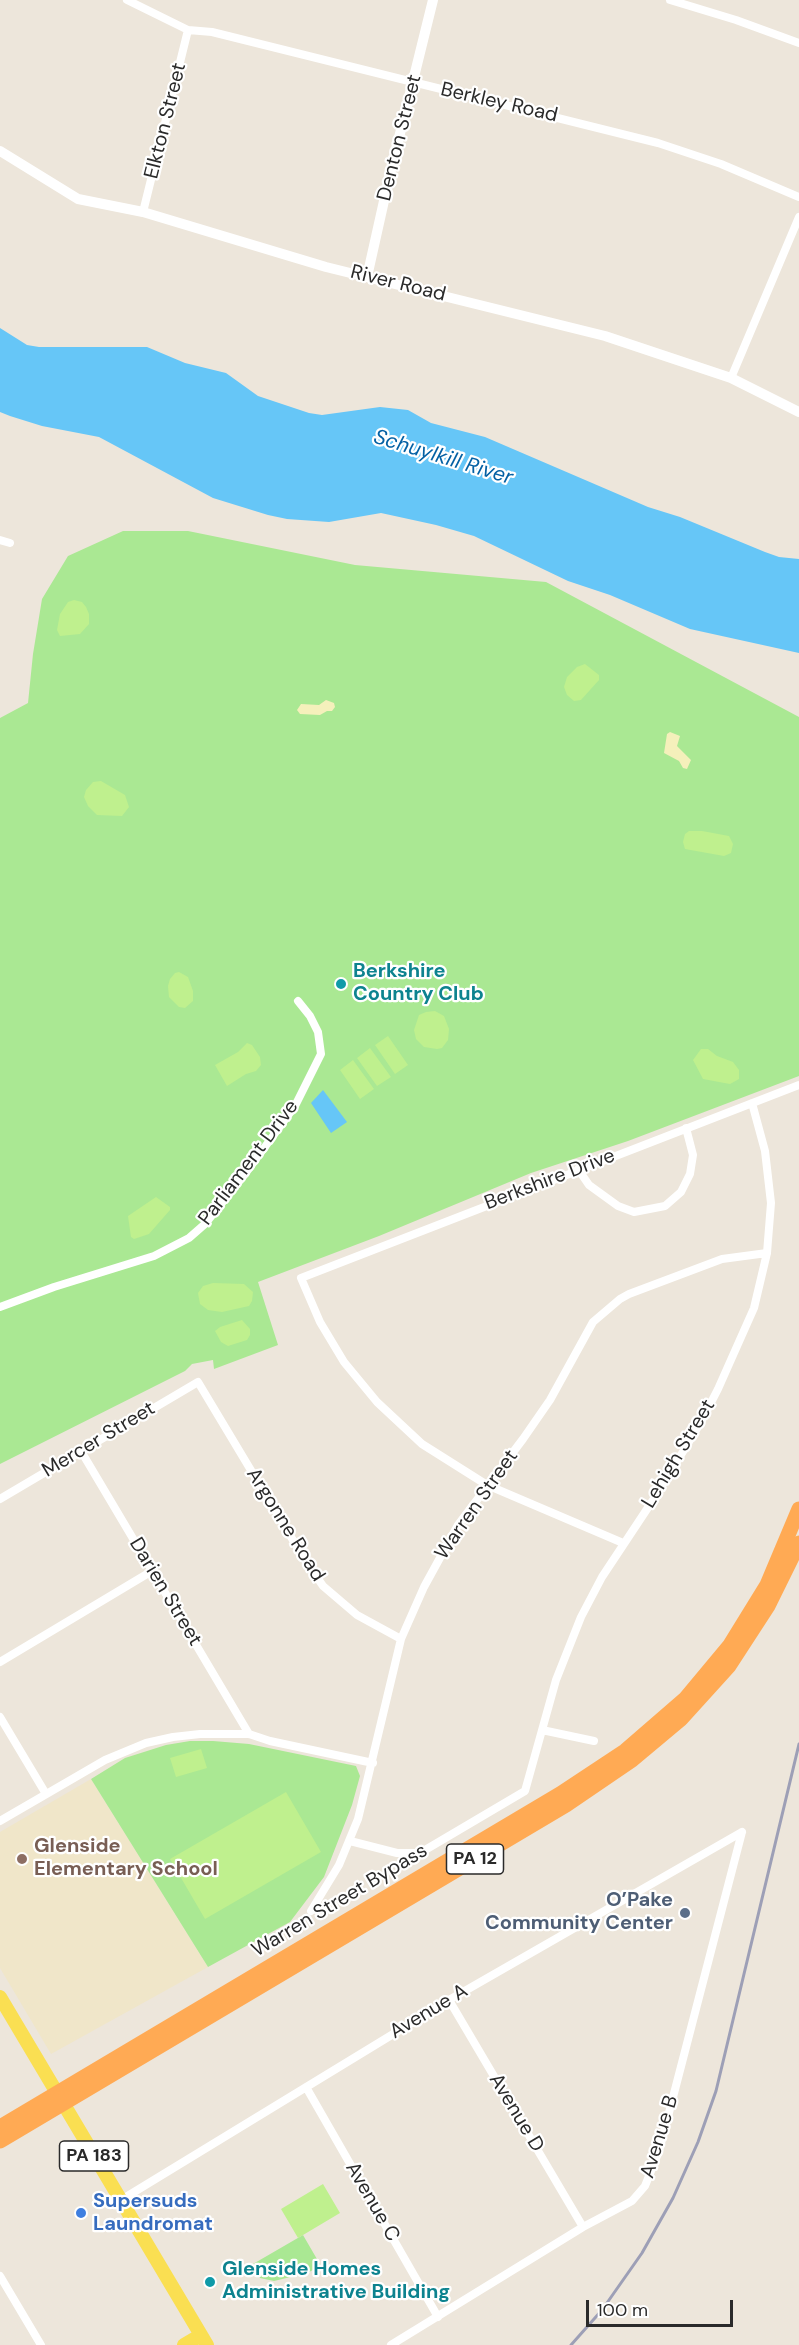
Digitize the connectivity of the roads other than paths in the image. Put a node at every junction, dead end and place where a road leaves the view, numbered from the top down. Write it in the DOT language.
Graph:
graph roads {
  1 [pos="127,0"];
  2 [pos="433,0"];
  3 [pos="670,0"];
  4 [pos="188,30"];
  5 [pos="799,43"];
  6 [pos="413,82"];
  7 [pos="0,151"];
  8 [pos="799,197"];
  9 [pos="143,212"];
  10 [pos="799,217"];
  11 [pos="368,277"];
  12 [pos="731,378"];
  13 [pos="799,412"];
  14 [pos="0,540"];
  15 [pos="10,543"];
  16 [pos="298,1002"];
  17 [pos="799,1085"];
  18 [pos="752,1103"];
  19 [pos="686,1128"];
  20 [pos="578,1169"];
  21 [pos="767,1252"];
  22 [pos="0,1307"];
  23 [pos="198,1382"];
  24 [pos="81,1451"];
  25 [pos="487,1485"];
  26 [pos="0,1499"];
  27 [pos="799,1509"];
  28 [pos="623,1543"];
  29 [pos="799,1543"];
  30 [pos="153,1571"];
  31 [pos="401,1639"];
  32 [pos="0,1662"];
  33 [pos="0,1717"];
  34 [pos="542,1730"];
  35 [pos="249,1734"];
  36 [pos="594,1741"];
  37 [pos="373,1763"];
  38 [pos="46,1794"];
  39 [pos="0,1821"];
  40 [pos="742,1832"];
  41 [pos="350,1840"];
  42 [pos="311,1911"];
  43 [pos="0,1997"];
  44 [pos="449,2000"];
  45 [pos="306,2087"];
  46 [pos="0,2127"];
  47 [pos="0,2141"];
  48 [pos="121,2200"];
  49 [pos="583,2227"];
  50 [pos="0,2276"];
  51 [pos="438,2317"];
  52 [pos="204,2340"];
  53 [pos="41,2345"];
  54 [pos="184,2345"];
  55 [pos="391,2345"];
  1 -- 4 [label="street, Berkley Road"];
  2 -- 6 [label="street, Denton Street"];
  3 -- 5 [label="street"];
  4 -- 6 [label="street, Berkley Road"];
  4 -- 9 [label="street, Elkton Street"];
  6 -- 8 [label="street, Berkley Road"];
  6 -- 11 [label="street, Denton Street"];
  7 -- 9 [label="street, River Road"];
  9 -- 11 [label="street, River Road"];
  10 -- 12 [label="street"];
  11 -- 12 [label="street, River Road"];
  12 -- 13 [label="street, River Road"];
  14 -- 15 [label="street"];
  16 -- 22 [label="street, Parliament Drive"];
  17 -- 18 [label="street, Berkshire Drive"];
  18 -- 19 [label="street, Berkshire Drive"];
  18 -- 21 [label="street, Lehigh Street"];
  19 -- 20 [label="street, Berkshire Drive"];
  19 -- 20 [label="street"];
  20 -- 25 [label="street, Berkshire Drive"];
  21 -- 25 [label="street, Warren Street"];
  21 -- 28 [label="street, Lehigh Street"];
  23 -- 24 [label="street, Mercer Street"];
  23 -- 31 [label="street, Argonne Road"];
  24 -- 26 [label="street, Mercer Street"];
  24 -- 30 [label="street, Darien Street"];
  25 -- 28 [label="street"];
  25 -- 31 [label="street, Warren Street"];
  27 -- 46 [label="highway, Warren Street Bypass / PA 12"];
  28 -- 34 [label="street, Lehigh Street"];
  29 -- 47 [label="highway, Warren Street Bypass / PA 12"];
  30 -- 32 [label="street"];
  30 -- 35 [label="street, Darien Street"];
  31 -- 37 [label="street, Warren Street"];
  33 -- 38 [label="street"];
  34 -- 36 [label="street"];
  34 -- 41 [label="street, Lehigh Street"];
  35 -- 37 [label="street"];
  35 -- 38 [label="street"];
  37 -- 41 [label="street, Warren Street"];
  38 -- 39 [label="street"];
  40 -- 44 [label="street, Avenue A"];
  40 -- 49 [label="street, Avenue B"];
  41 -- 42 [label="street, Warren Street"];
  43 -- 48 [label="main road, PA 183"];
  44 -- 45 [label="street, Avenue A"];
  44 -- 49 [label="street, Avenue D"];
  45 -- 48 [label="street, Avenue A"];
  45 -- 51 [label="street, Avenue C"];
  48 -- 52 [label="main road, PA 183"];
  49 -- 51 [label="street, Avenue B"];
  50 -- 53 [label="street"];
  51 -- 55 [label="street, Avenue B"];
  52 -- 54 [label="main road"];
}
